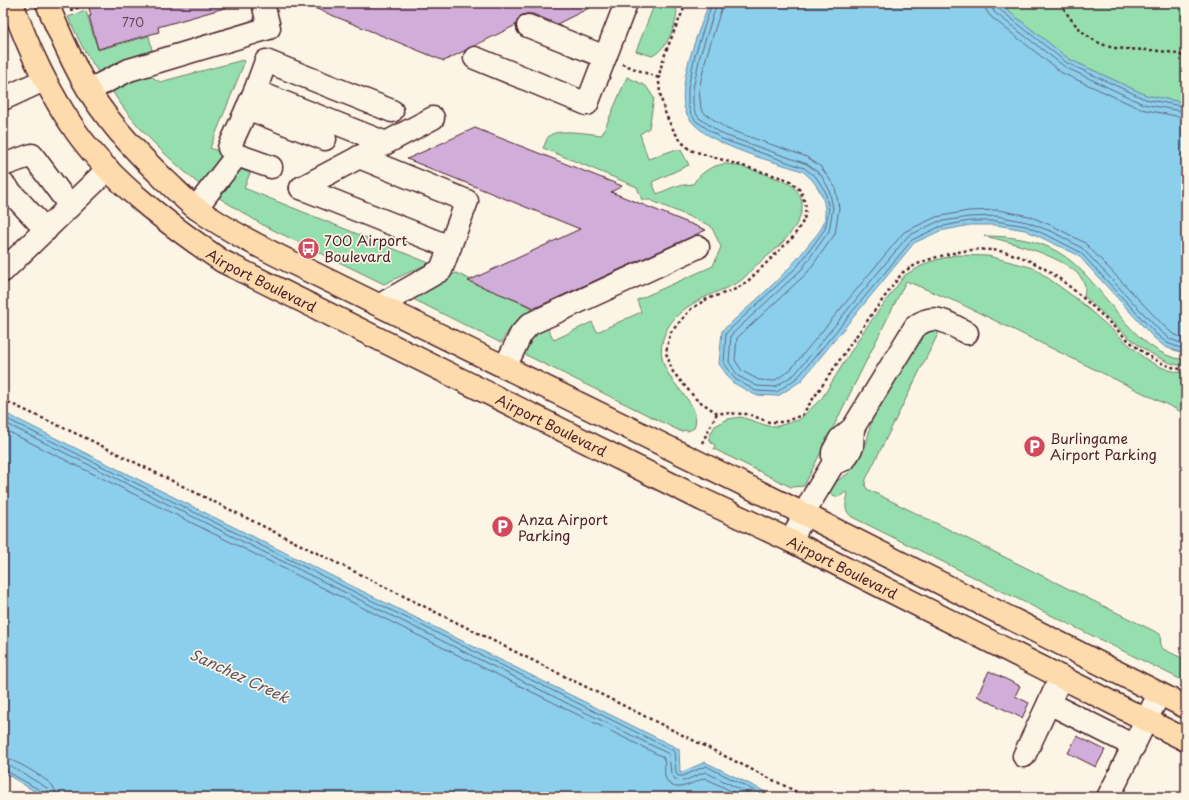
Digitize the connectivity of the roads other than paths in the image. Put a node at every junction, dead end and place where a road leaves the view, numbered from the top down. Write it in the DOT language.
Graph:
graph roads {
  1 [pos="12,3"];
  2 [pos="263,3"];
  3 [pos="626,3"];
  4 [pos="55,7"];
  5 [pos="528,26"];
  6 [pos="249,34"];
  7 [pos="605,57"];
  8 [pos="475,58"];
  9 [pos="266,61"];
  10 [pos="44,80"];
  11 [pos="89,90"];
  12 [pos="3,99"];
  13 [pos="251,99"];
  14 [pos="392,111"];
  15 [pos="433,118"];
  16 [pos="325,138"];
  17 [pos="386,143"];
  18 [pos="237,155"];
  19 [pos="359,157"];
  20 [pos="3,165"];
  21 [pos="271,167"];
  22 [pos="108,168"];
  23 [pos="3,184"];
  24 [pos="70,206"];
  25 [pos="196,208"];
  26 [pos="46,230"];
  27 [pos="178,230"];
  28 [pos="450,246"];
  29 [pos="698,247"];
  30 [pos="3,271"];
  31 [pos="380,305"];
  32 [pos="967,333"];
  33 [pos="505,367"];
  34 [pos="490,394"];
  35 [pos="719,472"];
  36 [pos="703,500"];
  37 [pos="804,514"];
  38 [pos="791,541"];
  39 [pos="957,592"];
  40 [pos="942,618"];
  41 [pos="1074,651"];
  42 [pos="1061,678"];
  43 [pos="1159,694"];
  44 [pos="1049,703"];
  45 [pos="1186,707"];
  46 [pos="1146,721"];
  47 [pos="1186,740"];
  48 [pos="1134,746"];
  49 [pos="1024,756"];
  50 [pos="1108,797"];
  1 -- 10 [label="main road, Airport Boulevard"];
  2 -- 6 [label="lane"];
  3 -- 7 [label="lane"];
  4 -- 11 [label="main road, Airport Boulevard"];
  5 -- 7 [label="lane"];
  6 -- 9 [label="lane"];
  6 -- 11 [label="lane"];
  7 -- 8 [label="lane"];
  9 -- 13 [label="lane"];
  9 -- 14 [label="lane"];
  10 -- 12 [label="lane"];
  10 -- 22 [label="main road, Airport Boulevard"];
  11 -- 25 [label="main road, Airport Boulevard"];
  13 -- 16 [label="lane"];
  13 -- 17 [label="lane"];
  13 -- 18 [label="lane"];
  15 -- 17 [label="lane"];
  17 -- 19 [label="lane"];
  18 -- 21 [label="lane"];
  18 -- 25 [label="lane"];
  19 -- 28 [label="lane"];
  19 -- 28 [label="lane"];
  20 -- 24 [label="lane"];
  22 -- 24 [label="lane"];
  22 -- 27 [label="main road, Airport Boulevard"];
  23 -- 26 [label="lane"];
  24 -- 26 [label="lane"];
  25 -- 27 [label="main road"];
  25 -- 31 [label="main road, Airport Boulevard"];
  26 -- 30 [label="lane"];
  27 -- 34 [label="main road, Airport Boulevard"];
  28 -- 31 [label="lane"];
  29 -- 33 [label="lane"];
  31 -- 33 [label="main road, Airport Boulevard"];
  32 -- 37 [label="lane"];
  33 -- 34 [label="main road"];
  33 -- 35 [label="main road, Airport Boulevard"];
  34 -- 36 [label="main road, Airport Boulevard"];
  35 -- 36 [label="main road"];
  35 -- 37 [label="main road, Airport Boulevard"];
  36 -- 38 [label="main road, Airport Boulevard"];
  37 -- 38 [label="lane"];
  37 -- 39 [label="main road, Airport Boulevard"];
  38 -- 40 [label="main road, Airport Boulevard"];
  39 -- 40 [label="main road"];
  39 -- 41 [label="main road, Airport Boulevard"];
  40 -- 42 [label="main road, Airport Boulevard"];
  41 -- 42 [label="main road"];
  41 -- 43 [label="main road, Airport Boulevard"];
  42 -- 44 [label="lane"];
  42 -- 46 [label="main road, Airport Boulevard"];
  43 -- 45 [label="main road, Airport Boulevard"];
  43 -- 46 [label="lane"];
  44 -- 48 [label="lane"];
  44 -- 49 [label="lane"];
  46 -- 47 [label="main road, Airport Boulevard"];
  46 -- 48 [label="lane"];
  48 -- 50 [label="lane"];
}
